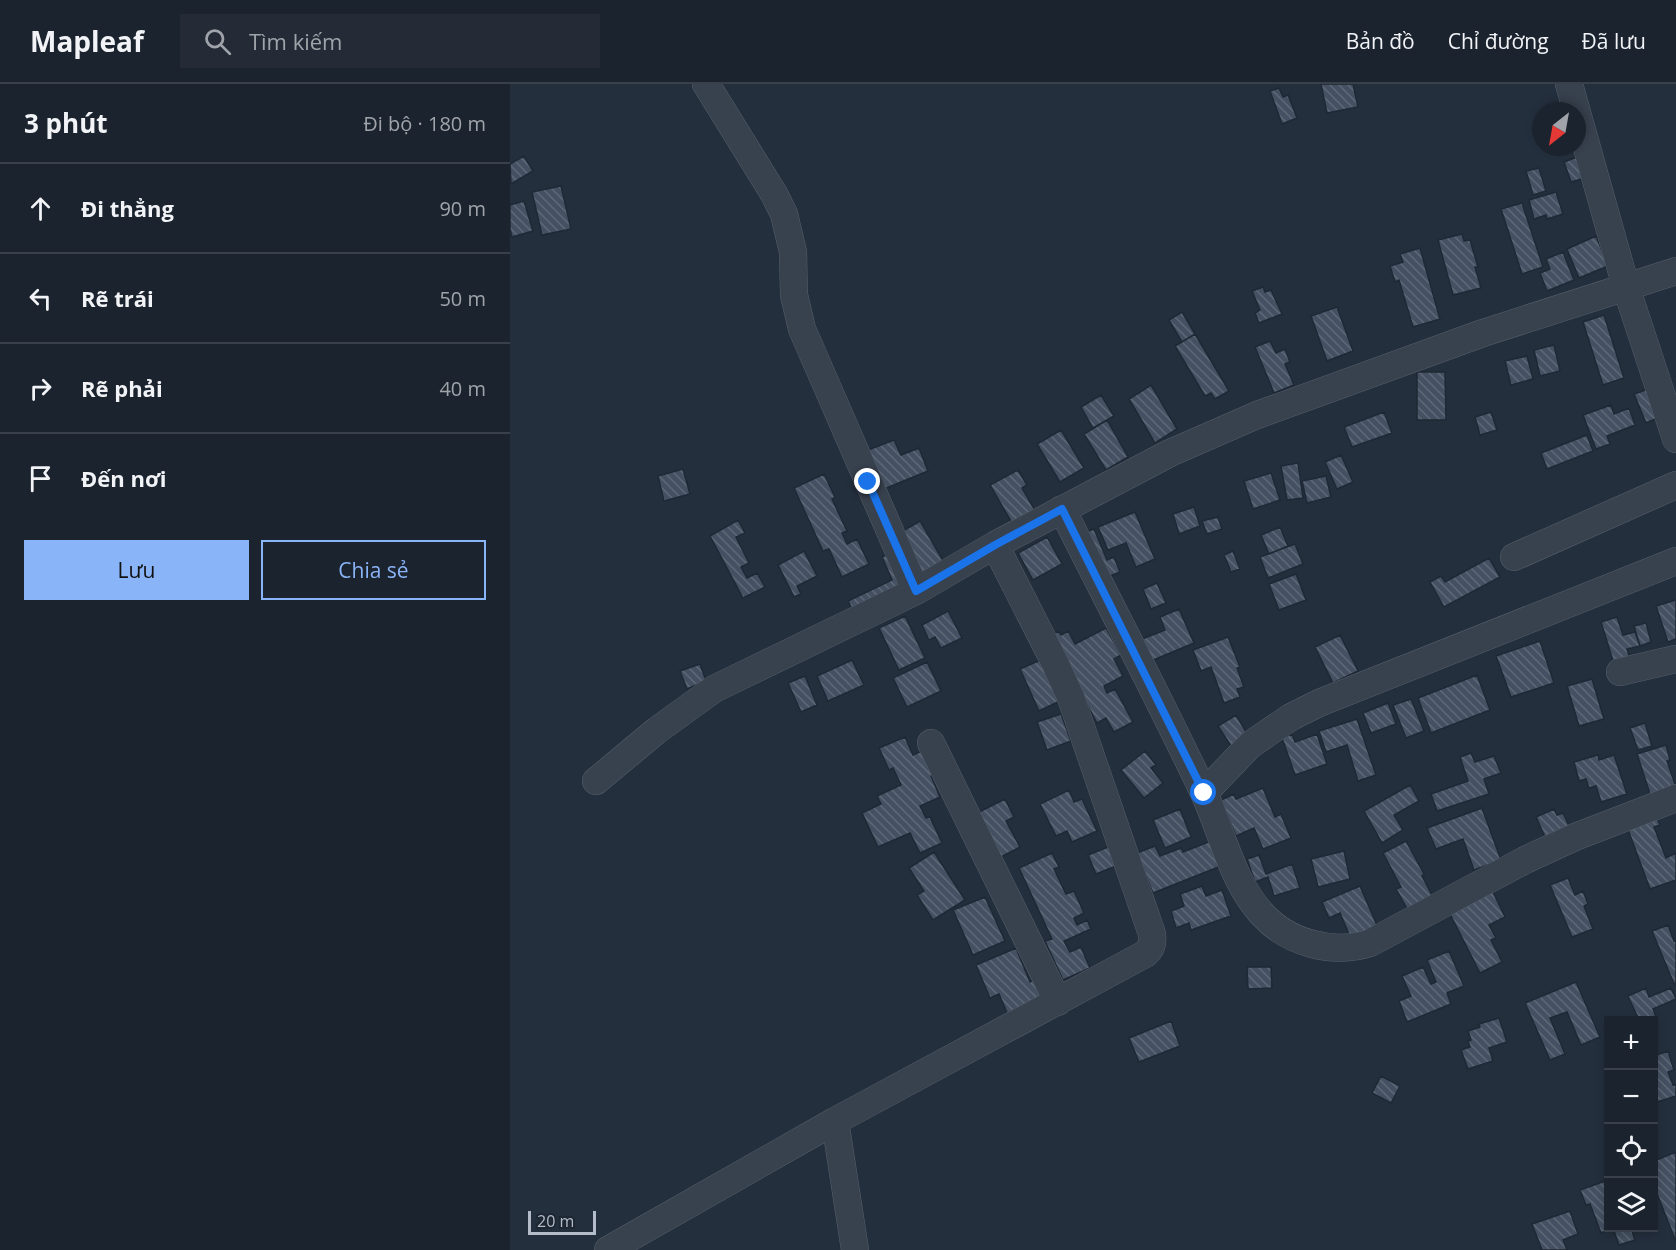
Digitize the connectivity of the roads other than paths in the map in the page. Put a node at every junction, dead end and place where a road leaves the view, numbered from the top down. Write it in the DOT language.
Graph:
graph roads {
  1 [pos="706,84"];
  2 [pos="1569,84"];
  3 [pos="1676,271"];
  4 [pos="1626,287"];
  5 [pos="1676,439"];
  6 [pos="1676,485"];
  7 [pos="1062,509"];
  8 [pos="995,545"];
  9 [pos="1514,557"];
  10 [pos="1676,561"];
  11 [pos="916,591"];
  12 [pos="1676,659"];
  13 [pos="1620,672"];
  14 [pos="931,743"];
  15 [pos="596,782"];
  16 [pos="1204,793"];
  17 [pos="1676,798"];
  18 [pos="1058,1002"];
  19 [pos="835,1120"];
  20 [pos="608,1250"];
  21 [pos="855,1250"];
  1 -- 11 [label="street"];
  2 -- 4 [label="street"];
  3 -- 4 [label="street"];
  4 -- 5 [label="street"];
  4 -- 7 [label="street"];
  6 -- 9 [label="street"];
  7 -- 8 [label="street"];
  7 -- 16 [label="street"];
  8 -- 11 [label="street"];
  8 -- 18 [label="street"];
  10 -- 16 [label="street"];
  11 -- 15 [label="street"];
  12 -- 13 [label="street"];
  14 -- 18 [label="street"];
  16 -- 17 [label="street"];
  18 -- 19 [label="street"];
  19 -- 20 [label="street"];
  19 -- 21 [label="street"];
}
